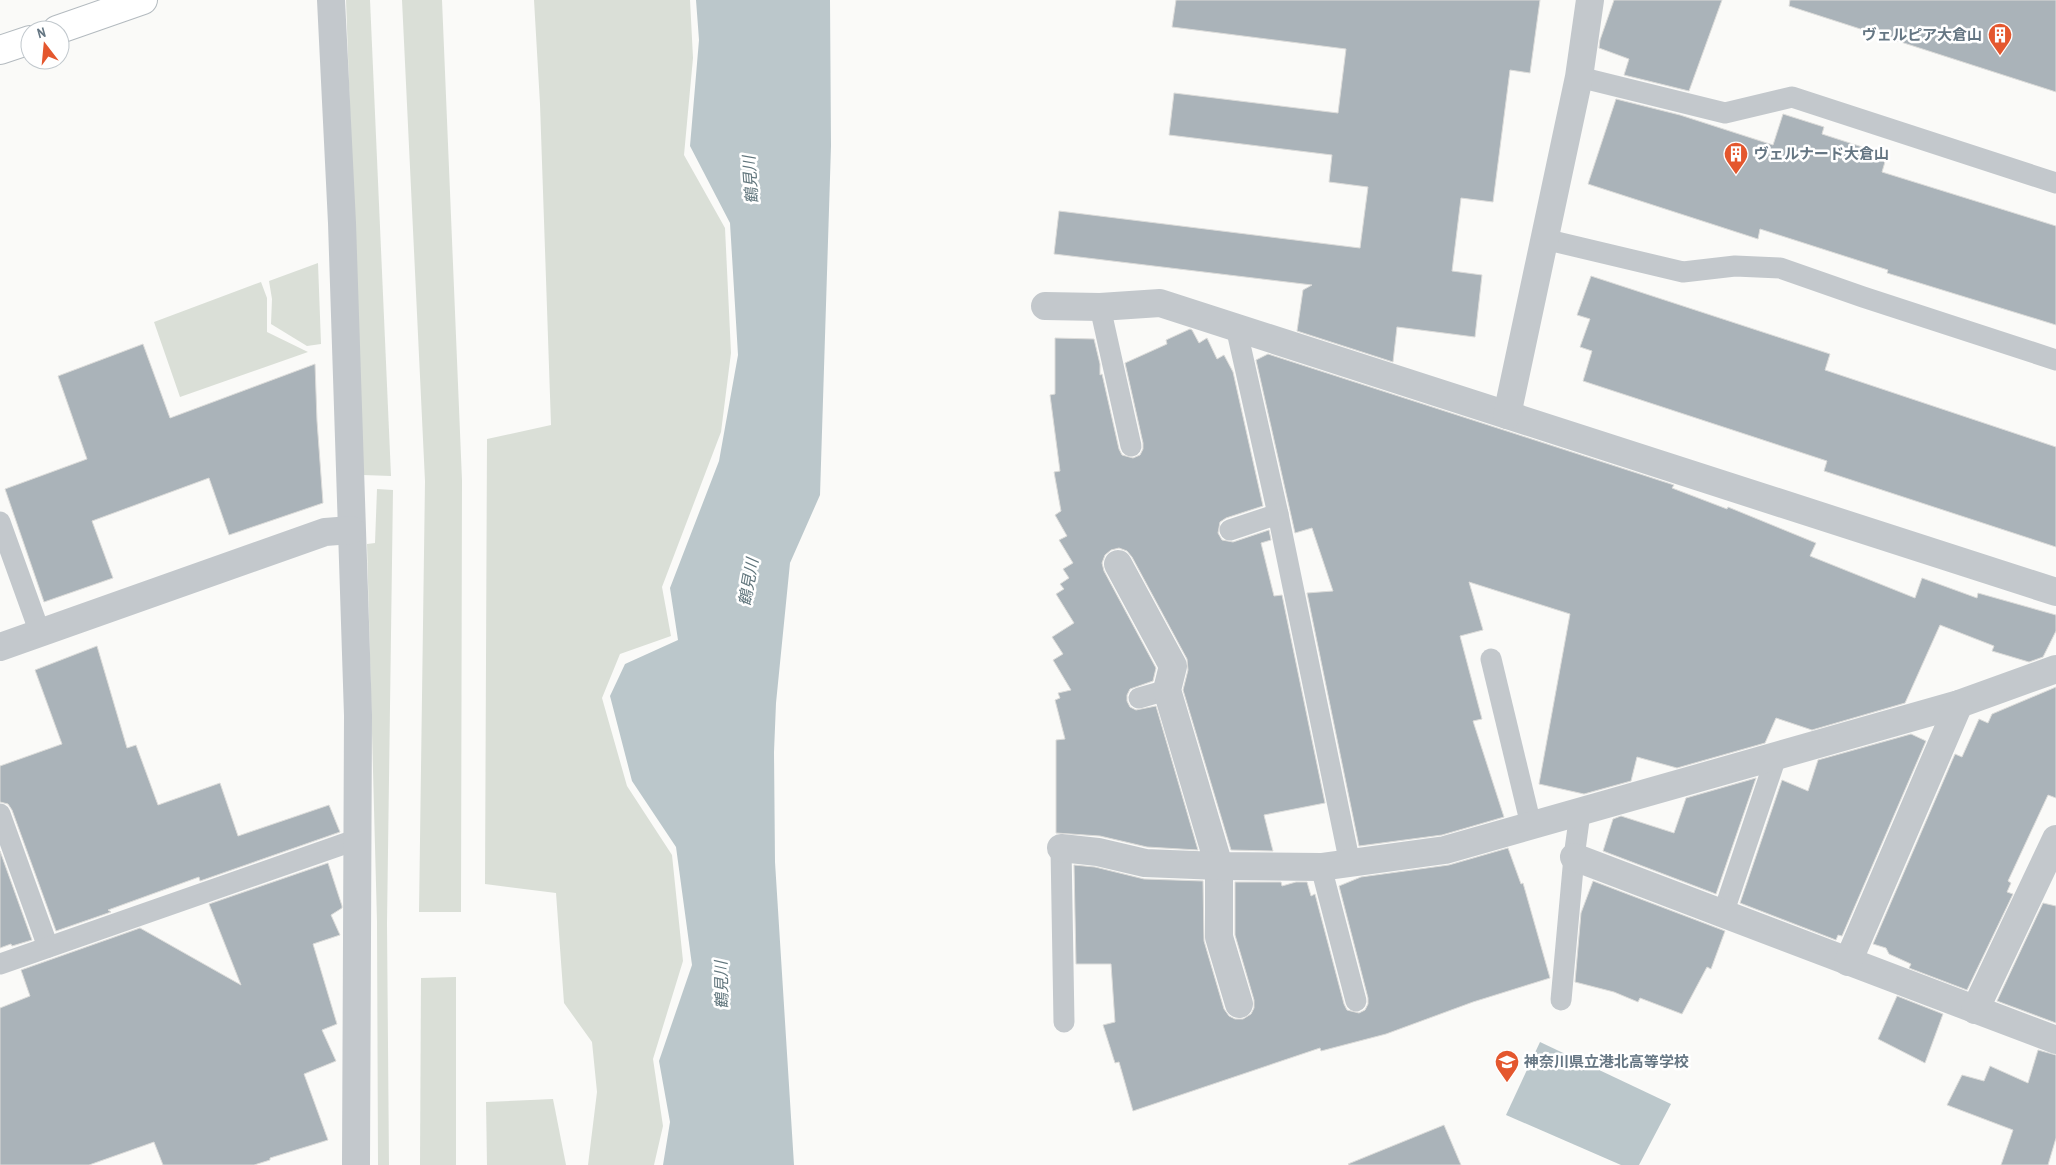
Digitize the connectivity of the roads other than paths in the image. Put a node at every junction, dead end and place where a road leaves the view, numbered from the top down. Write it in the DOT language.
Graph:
graph roads {
  1 [pos="143,0"];
  2 [pos="331,0"];
  3 [pos="1590,0"];
  4 [pos="70,25"];
  5 [pos="20,43"];
  6 [pos="0,50"];
  7 [pos="1579,77"];
  8 [pos="2056,183"];
  9 [pos="1544,239"];
  10 [pos="1045,306"];
  11 [pos="1100,307"];
  12 [pos="1236,327"];
  13 [pos="2056,360"];
  14 [pos="1507,415"];
  15 [pos="1131,446"];
  16 [pos="1278,514"];
  17 [pos="0,522"];
  18 [pos="351,530"];
  19 [pos="1230,530"];
  20 [pos="1118,564"];
  21 [pos="2056,592"];
  22 [pos="40,633"];
  23 [pos="0,647"];
  24 [pos="1492,659"];
  25 [pos="2056,669"];
  26 [pos="1167,690"];
  27 [pos="1139,698"];
  28 [pos="1959,704"];
  29 [pos="1776,757"];
  30 [pos="1580,813"];
  31 [pos="0,814"];
  32 [pos="1531,825"];
  33 [pos="358,839"];
  34 [pos="2056,839"];
  35 [pos="1061,848"];
  36 [pos="1574,857"];
  37 [pos="1350,864"];
  38 [pos="1219,866"];
  39 [pos="1321,867"];
  40 [pos="1723,914"];
  41 [pos="48,948"];
  42 [pos="1848,962"];
  43 [pos="0,964"];
  44 [pos="1561,1000"];
  45 [pos="1356,1001"];
  46 [pos="1239,1004"];
  47 [pos="1975,1010"];
  48 [pos="1064,1022"];
  49 [pos="2056,1040"];
  50 [pos="348,1162"];
  1 -- 4 [label="street"];
  2 -- 18 [label="street"];
  3 -- 7 [label="street"];
  5 -- 6 [label="street"];
  7 -- 8 [label="lane"];
  7 -- 9 [label="street"];
  9 -- 13 [label="lane"];
  9 -- 14 [label="street"];
  10 -- 11 [label="street"];
  11 -- 12 [label="street"];
  11 -- 15 [label="lane"];
  12 -- 14 [label="street"];
  12 -- 16 [label="lane"];
  14 -- 21 [label="street"];
  16 -- 19 [label="lane"];
  16 -- 37 [label="lane"];
  17 -- 22 [label="lane"];
  18 -- 22 [label="street"];
  18 -- 33 [label="street"];
  20 -- 26 [label="street"];
  22 -- 23 [label="street"];
  24 -- 32 [label="lane"];
  25 -- 28 [label="street"];
  26 -- 27 [label="lane"];
  26 -- 38 [label="street"];
  28 -- 29 [label="street"];
  28 -- 42 [label="street"];
  29 -- 30 [label="street"];
  29 -- 40 [label="lane"];
  30 -- 32 [label="street"];
  30 -- 36 [label="lane"];
  31 -- 41 [label="lane"];
  32 -- 37 [label="street"];
  33 -- 41 [label="lane"];
  33 -- 50 [label="street"];
  34 -- 47 [label="street"];
  35 -- 38 [label="street"];
  35 -- 48 [label="lane"];
  36 -- 40 [label="street"];
  36 -- 44 [label="lane"];
  37 -- 39 [label="street"];
  38 -- 39 [label="street"];
  38 -- 46 [label="street"];
  39 -- 45 [label="lane"];
  40 -- 42 [label="street"];
  41 -- 43 [label="lane"];
  42 -- 47 [label="street"];
  47 -- 49 [label="street"];
}
